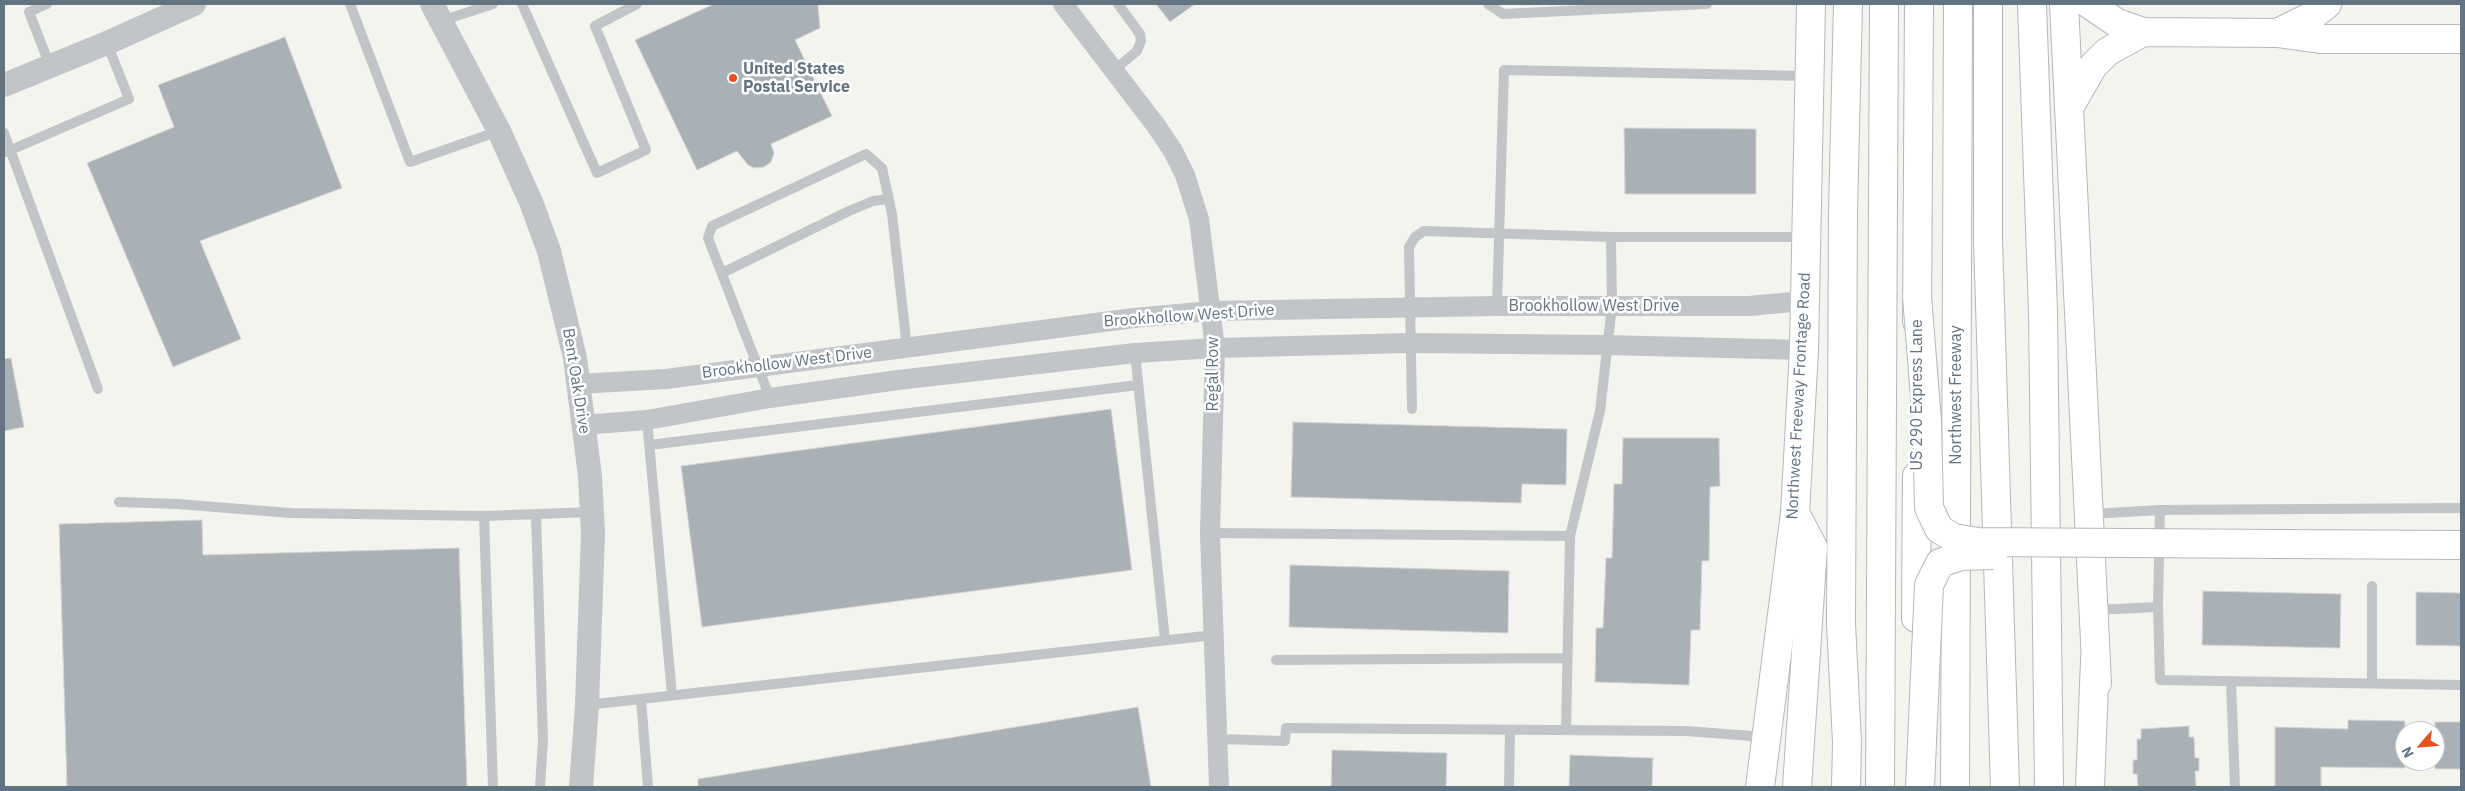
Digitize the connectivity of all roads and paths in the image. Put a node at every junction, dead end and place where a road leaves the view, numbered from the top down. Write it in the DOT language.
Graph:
graph roads {
  1 [pos="47,4"];
  2 [pos="194,4"];
  3 [pos="350,4"];
  4 [pos="494,4"];
  5 [pos="522,4"];
  6 [pos="637,4"];
  7 [pos="1063,4"];
  8 [pos="1118,4"];
  9 [pos="1488,4"];
  10 [pos="1707,4"];
  11 [pos="1812,4"];
  12 [pos="1848,4"];
  13 [pos="1884,4"];
  14 [pos="1919,4"];
  15 [pos="1958,4"];
  16 [pos="1988,4"];
  17 [pos="2032,4"];
  18 [pos="2064,4"];
  19 [pos="2089,4"];
  20 [pos="2327,4"];
  21 [pos="1661,5"];
  22 [pos="163,10"];
  23 [pos="437,13"];
  24 [pos="2143,32"];
  25 [pos="2277,33"];
  26 [pos="2461,39"];
  27 [pos="107,43"];
  28 [pos="50,66"];
  29 [pos="1114,70"];
  30 [pos="1809,76"];
  31 [pos="4,85"];
  32 [pos="2070,106"];
  33 [pos="499,131"];
  34 [pos="4,133"];
  35 [pos="7,152"];
  36 [pos="888,199"];
  37 [pos="1499,235"];
  38 [pos="1611,237"];
  39 [pos="1805,237"];
  40 [pos="722,273"];
  41 [pos="1917,297"];
  42 [pos="1804,301"];
  43 [pos="1497,306"];
  44 [pos="1612,306"];
  45 [pos="1410,307"];
  46 [pos="1210,312"];
  47 [pos="1011,334"];
  48 [pos="1410,344"];
  49 [pos="1606,345"];
  50 [pos="907,348"];
  51 [pos="1215,348"];
  52 [pos="1804,350"];
  53 [pos="1135,353"];
  54 [pos="758,366"];
  55 [pos="1014,367"];
  56 [pos="578,384"];
  57 [pos="1138,384"];
  58 [pos="98,388"];
  59 [pos="770,398"];
  60 [pos="1412,410"];
  61 [pos="647,420"];
  62 [pos="582,425"];
  63 [pos="649,445"];
  64 [pos="119,502"];
  65 [pos="2461,508"];
  66 [pos="2160,510"];
  67 [pos="592,512"];
  68 [pos="1794,513"];
  69 [pos="2089,514"];
  70 [pos="536,515"];
  71 [pos="484,516"];
  72 [pos="1210,533"];
  73 [pos="1570,536"];
  74 [pos="2461,545"];
  75 [pos="2281,551"];
  76 [pos="2461,557"];
  77 [pos="2372,586"];
  78 [pos="2158,607"];
  79 [pos="2094,610"];
  80 [pos="1841,624"];
  81 [pos="1214,635"];
  82 [pos="1165,640"];
  83 [pos="1568,658"];
  84 [pos="1276,660"];
  85 [pos="2096,660"];
  86 [pos="1881,678"];
  87 [pos="2231,682"];
  88 [pos="2372,683"];
  89 [pos="2461,685"];
  90 [pos="672,695"];
  91 [pos="641,699"];
  92 [pos="588,705"];
  93 [pos="1510,730"];
  94 [pos="1566,730"];
  95 [pos="1766,737"];
  96 [pos="1218,739"];
  97 [pos="493,787"];
  98 [pos="540,787"];
  99 [pos="581,787"];
  100 [pos="648,787"];
  101 [pos="1219,787"];
  102 [pos="1509,787"];
  103 [pos="1760,787"];
  104 [pos="1797,787"];
  105 [pos="1830,787"];
  106 [pos="1846,787"];
  107 [pos="1863,787"];
  108 [pos="1880,787"];
  109 [pos="1916,787"];
  110 [pos="1920,787"];
  111 [pos="1955,787"];
  112 [pos="2005,787"];
  113 [pos="2049,787"];
  114 [pos="2090,787"];
  115 [pos="2104,787"];
  116 [pos="2235,787"];
  1 -- 28 [label="lane"];
  2 -- 22 [label="street"];
  3 -- 33 [label="lane"];
  4 -- 23 [label="lane"];
  5 -- 6 [label="lane"];
  7 -- 29 [label="street, Regal Row"];
  8 -- 29 [label="lane"];
  9 -- 21 [label="lane"];
  10 -- 21 [label="lane"];
  11 -- 30 [label="main road, Northwest Freeway Frontage Road"];
  12 -- 80 [label="main road"];
  13 -- 86 [label="main road"];
  14 -- 41 [label="main road, US 290 Express Lane"];
  15 -- 111 [label="main road, Northwest Freeway"];
  16 -- 112 [label="main road"];
  17 -- 113 [label="main road"];
  18 -- 32 [label="main road"];
  19 -- 24 [label="main road"];
  20 -- 25 [label="main road"];
  22 -- 27 [label="street"];
  23 -- 33 [label="street, Bent Oak Drive"];
  24 -- 25 [label="main road"];
  24 -- 32 [label="main road"];
  25 -- 26 [label="main road"];
  27 -- 28 [label="street"];
  27 -- 35 [label="lane"];
  28 -- 31 [label="street"];
  29 -- 46 [label="street, Regal Row"];
  30 -- 37 [label="lane"];
  30 -- 39 [label="main road, Northwest Freeway Frontage Road"];
  32 -- 69 [label="main road"];
  33 -- 56 [label="street, Bent Oak Drive"];
  34 -- 35 [label="lane"];
  35 -- 58 [label="lane"];
  36 -- 40 [label="lane"];
  36 -- 40 [label="lane"];
  36 -- 50 [label="lane"];
  37 -- 38 [label="lane"];
  37 -- 43 [label="lane"];
  37 -- 45 [label="lane"];
  38 -- 39 [label="lane"];
  38 -- 44 [label="lane"];
  39 -- 42 [label="main road, Northwest Freeway Frontage Road"];
  40 -- 54 [label="lane"];
  41 -- 75 [label="main road, bridge"];
  41 -- 109 [label="main road, US 290 Express Lane, bridge"];
  42 -- 44 [label="street, Brookhollow West Drive"];
  42 -- 52 [label="main road, Northwest Freeway Frontage Road"];
  43 -- 44 [label="street, Brookhollow West Drive"];
  43 -- 45 [label="street, Brookhollow West Drive"];
  44 -- 49 [label="lane"];
  45 -- 46 [label="street, Brookhollow West Drive"];
  45 -- 48 [label="lane"];
  46 -- 47 [label="street, Brookhollow West Drive"];
  46 -- 51 [label="street, Regal Row"];
  47 -- 50 [label="street, Brookhollow West Drive"];
  47 -- 55 [label="street"];
  48 -- 49 [label="street, Brookhollow West Drive"];
  48 -- 51 [label="street, Brookhollow West Drive"];
  48 -- 60 [label="lane"];
  49 -- 52 [label="street, Brookhollow West Drive"];
  49 -- 73 [label="lane"];
  50 -- 54 [label="street, Brookhollow West Drive"];
  51 -- 53 [label="street, Brookhollow West Drive"];
  51 -- 72 [label="street, Regal Row"];
  52 -- 68 [label="main road, Northwest Freeway Frontage Road"];
  53 -- 55 [label="street, Brookhollow West Drive"];
  53 -- 57 [label="lane"];
  54 -- 56 [label="street, Brookhollow West Drive"];
  54 -- 59 [label="lane"];
  55 -- 59 [label="street, Brookhollow West Drive"];
  56 -- 62 [label="street, Bent Oak Drive"];
  57 -- 63 [label="lane"];
  57 -- 82 [label="lane"];
  59 -- 61 [label="street, Brookhollow West Drive"];
  61 -- 62 [label="street, Brookhollow West Drive"];
  61 -- 63 [label="lane"];
  62 -- 67 [label="street, Bent Oak Drive"];
  63 -- 90 [label="lane"];
  64 -- 71 [label="lane"];
  65 -- 66 [label="lane"];
  66 -- 69 [label="lane"];
  66 -- 78 [label="lane"];
  67 -- 70 [label="lane"];
  67 -- 92 [label="street, Bent Oak Drive"];
  68 -- 95 [label="main road, Northwest Freeway Frontage Road"];
  68 -- 104 [label="main road"];
  69 -- 79 [label="main road"];
  70 -- 71 [label="lane"];
  70 -- 98 [label="lane"];
  71 -- 97 [label="lane"];
  72 -- 73 [label="lane"];
  72 -- 81 [label="street, Regal Row"];
  73 -- 83 [label="lane"];
  74 -- 75 [label="main road"];
  75 -- 76 [label="main road"];
  75 -- 110 [label="main road, bridge"];
  77 -- 88 [label="lane"];
  78 -- 79 [label="lane"];
  78 -- 87 [label="lane"];
  79 -- 85 [label="main road"];
  80 -- 105 [label="main road"];
  80 -- 106 [label="main road"];
  81 -- 82 [label="lane"];
  81 -- 96 [label="street, Regal Row"];
  82 -- 90 [label="lane"];
  83 -- 84 [label="lane"];
  83 -- 94 [label="lane"];
  85 -- 114 [label="main road"];
  85 -- 115 [label="main road"];
  86 -- 107 [label="main road"];
  86 -- 108 [label="main road"];
  87 -- 88 [label="lane"];
  87 -- 116 [label="lane"];
  88 -- 89 [label="lane"];
  90 -- 91 [label="lane"];
  91 -- 92 [label="lane"];
  91 -- 100 [label="lane"];
  92 -- 99 [label="street, Bent Oak Drive"];
  93 -- 94 [label="lane"];
  93 -- 96 [label="lane"];
  93 -- 102 [label="lane"];
  94 -- 95 [label="lane"];
  95 -- 103 [label="main road, Northwest Freeway Frontage Road"];
  96 -- 101 [label="street, Regal Row"];
}
